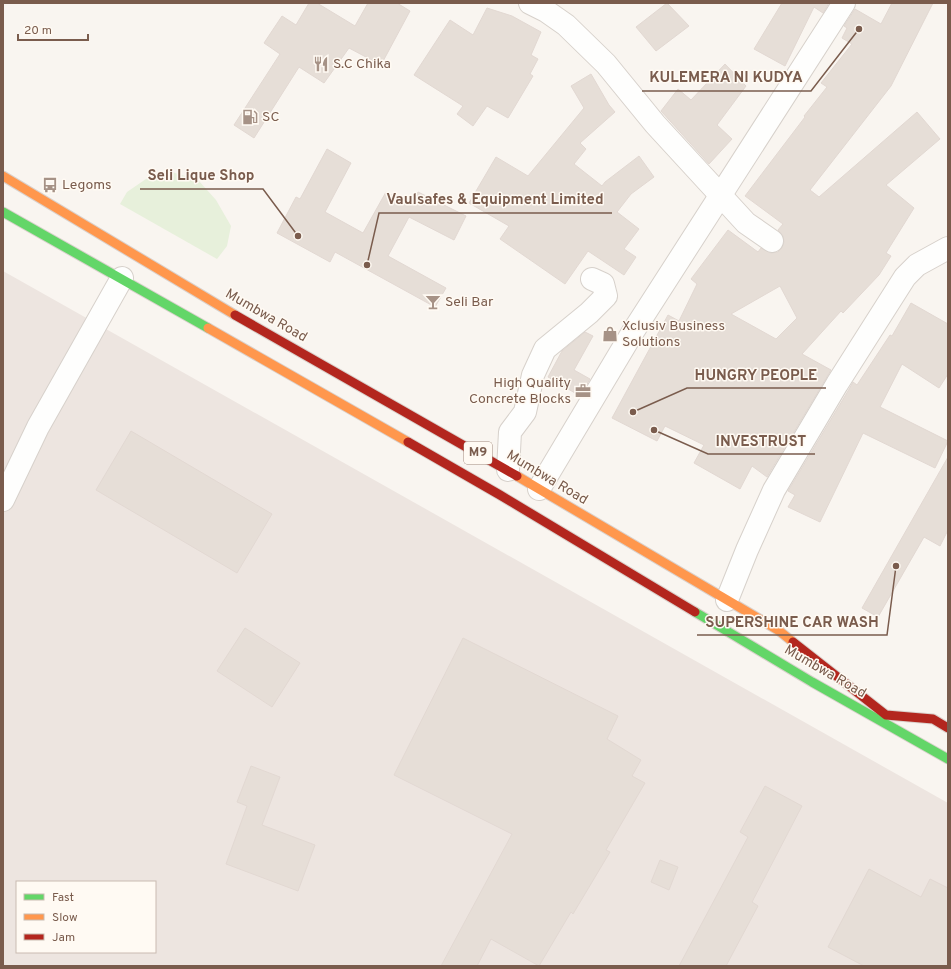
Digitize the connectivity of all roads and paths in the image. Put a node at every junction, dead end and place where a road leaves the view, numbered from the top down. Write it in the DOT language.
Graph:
graph roads {
  1 [pos="530,3"];
  2 [pos="844,3"];
  3 [pos="3,176"];
  4 [pos="720,196"];
  5 [pos="3,212"];
  6 [pos="772,241"];
  7 [pos="948,248"];
  8 [pos="122,278"];
  9 [pos="592,279"];
  10 [pos="508,470"];
  11 [pos="539,489"];
  12 [pos="3,500"];
  13 [pos="727,600"];
  14 [pos="948,728"];
  15 [pos="948,759"];
  1 -- 4 [label="street"];
  2 -- 4 [label="street"];
  3 -- 10 [label="main road, Mumbwa Road / M9"];
  4 -- 6 [label="street"];
  4 -- 11 [label="street"];
  5 -- 8 [label="main road, Mumbwa Road / M9"];
  7 -- 13 [label="street"];
  8 -- 12 [label="street"];
  8 -- 15 [label="main road, Mumbwa Road / M9"];
  9 -- 10 [label="street"];
  10 -- 11 [label="main road, Mumbwa Road / M9"];
  11 -- 13 [label="main road, Mumbwa Road / M9"];
  13 -- 14 [label="main road, Mumbwa Road / M9"];
}
